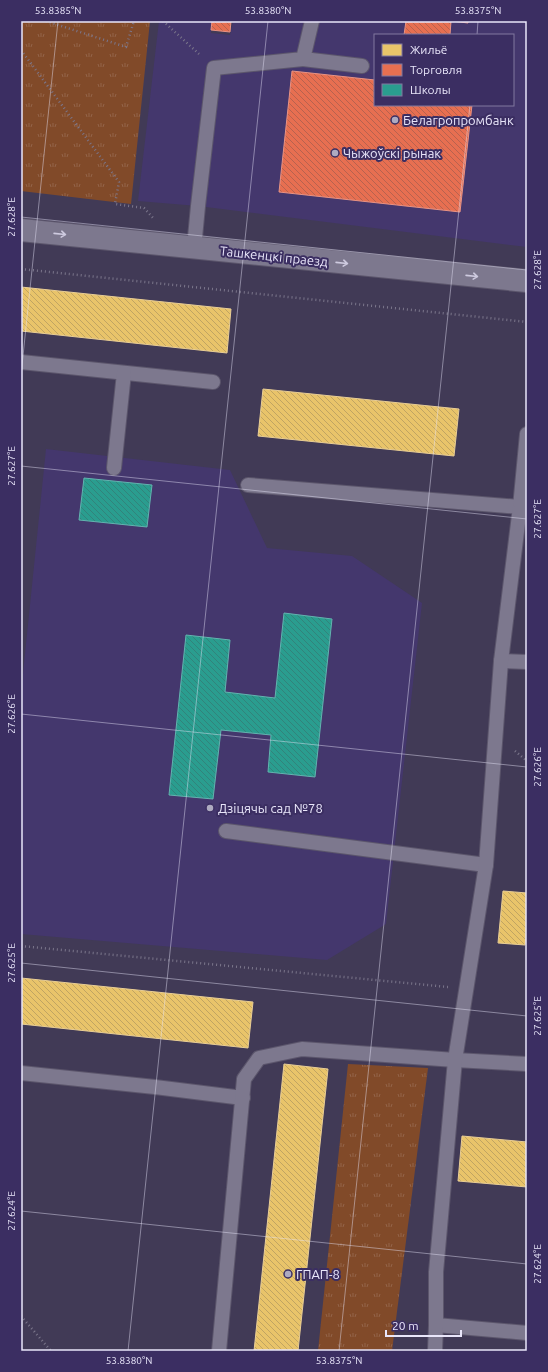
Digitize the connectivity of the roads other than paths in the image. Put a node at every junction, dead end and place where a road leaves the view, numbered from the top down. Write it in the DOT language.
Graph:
graph roads {
  1 [pos="312,21"];
  2 [pos="303,59"];
  3 [pos="362,66"];
  4 [pos="21,230"];
  5 [pos="194,248"];
  6 [pos="527,282"];
  7 [pos="21,362"];
  8 [pos="124,373"];
  9 [pos="213,382"];
  10 [pos="527,434"];
  11 [pos="114,468"];
  12 [pos="248,485"];
  13 [pos="520,507"];
  14 [pos="501,661"];
  15 [pos="527,662"];
  16 [pos="226,831"];
  17 [pos="486,865"];
  18 [pos="455,1060"];
  19 [pos="527,1064"];
  20 [pos="21,1072"];
  21 [pos="243,1098"];
  22 [pos="436,1325"];
  23 [pos="527,1333"];
  24 [pos="218,1351"];
  25 [pos="435,1351"];
  1 -- 2 [label="lane"];
  2 -- 3 [label="lane"];
  2 -- 5 [label="lane"];
  4 -- 5 [label="street, Ташкенцкі праезд, one-way"];
  5 -- 6 [label="street, Ташкенцкі праезд, one-way"];
  7 -- 8 [label="lane"];
  8 -- 9 [label="lane"];
  8 -- 11 [label="lane"];
  10 -- 13 [label="lane"];
  12 -- 13 [label="lane"];
  13 -- 14 [label="lane"];
  14 -- 15 [label="lane"];
  14 -- 17 [label="lane"];
  16 -- 17 [label="lane"];
  17 -- 18 [label="lane"];
  18 -- 19 [label="lane"];
  18 -- 21 [label="lane"];
  18 -- 22 [label="lane"];
  20 -- 21 [label="lane"];
  21 -- 24 [label="lane"];
  22 -- 23 [label="lane"];
  22 -- 25 [label="lane"];
}
